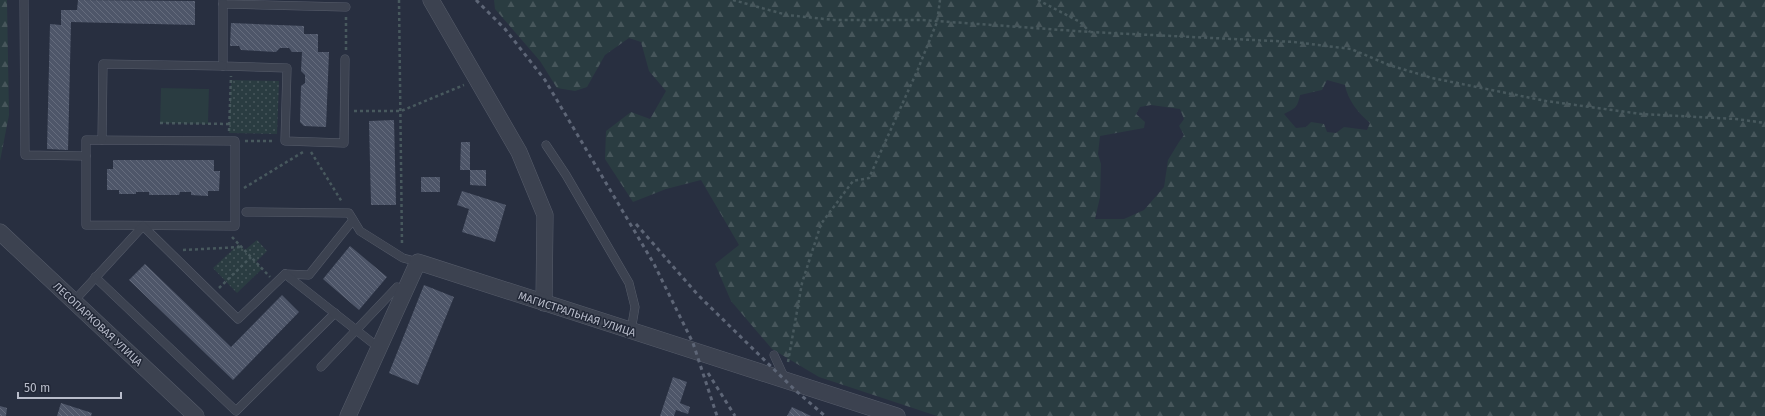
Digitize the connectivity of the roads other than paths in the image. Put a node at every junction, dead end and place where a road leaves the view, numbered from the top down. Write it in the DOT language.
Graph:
graph roads {
  1 [pos="24,0"];
  2 [pos="431,0"];
  3 [pos="223,2"];
  4 [pos="346,7"];
  5 [pos="346,59"];
  6 [pos="227,66"];
  7 [pos="102,140"];
  8 [pos="546,145"];
  9 [pos="86,156"];
  10 [pos="246,212"];
  11 [pos="351,216"];
  12 [pos="144,226"];
  13 [pos="0,232"];
  14 [pos="410,260"];
  15 [pos="285,274"];
  16 [pos="96,277"];
  17 [pos="396,287"];
  18 [pos="74,301"];
  19 [pos="544,303"];
  20 [pos="335,313"];
  21 [pos="357,330"];
  22 [pos="630,331"];
  23 [pos="379,348"];
  24 [pos="774,355"];
  25 [pos="321,367"];
  26 [pos="786,380"];
  27 [pos="196,416"];
  28 [pos="348,416"];
  29 [pos="897,416"];
  1 -- 9 [label="lane"];
  2 -- 19 [label="street"];
  3 -- 4 [label="lane"];
  3 -- 6 [label="lane"];
  5 -- 6 [label="lane"];
  6 -- 7 [label="lane"];
  7 -- 9 [label="lane"];
  7 -- 12 [label="lane"];
  8 -- 22 [label="lane"];
  9 -- 12 [label="lane"];
  10 -- 11 [label="lane"];
  11 -- 14 [label="lane"];
  11 -- 15 [label="lane"];
  12 -- 15 [label="lane"];
  12 -- 16 [label="lane"];
  13 -- 18 [label="street, ЛЕСОПАРКОВАЯ УЛИЦА"];
  14 -- 19 [label="street, МАГИСТРАЛЬНАЯ УЛИЦА"];
  14 -- 23 [label="street"];
  15 -- 20 [label="lane"];
  16 -- 18 [label="lane"];
  16 -- 20 [label="lane"];
  17 -- 21 [label="lane"];
  18 -- 27 [label="street, ЛЕСОПАРКОВАЯ УЛИЦА"];
  19 -- 22 [label="street, МАГИСТРАЛЬНАЯ УЛИЦА"];
  20 -- 21 [label="lane"];
  21 -- 23 [label="lane"];
  21 -- 25 [label="lane"];
  22 -- 26 [label="street, МАГИСТРАЛЬНАЯ УЛИЦА"];
  23 -- 28 [label="street"];
  24 -- 26 [label="lane"];
  26 -- 29 [label="street, МАГИСТРАЛЬНАЯ УЛИЦА"];
}
